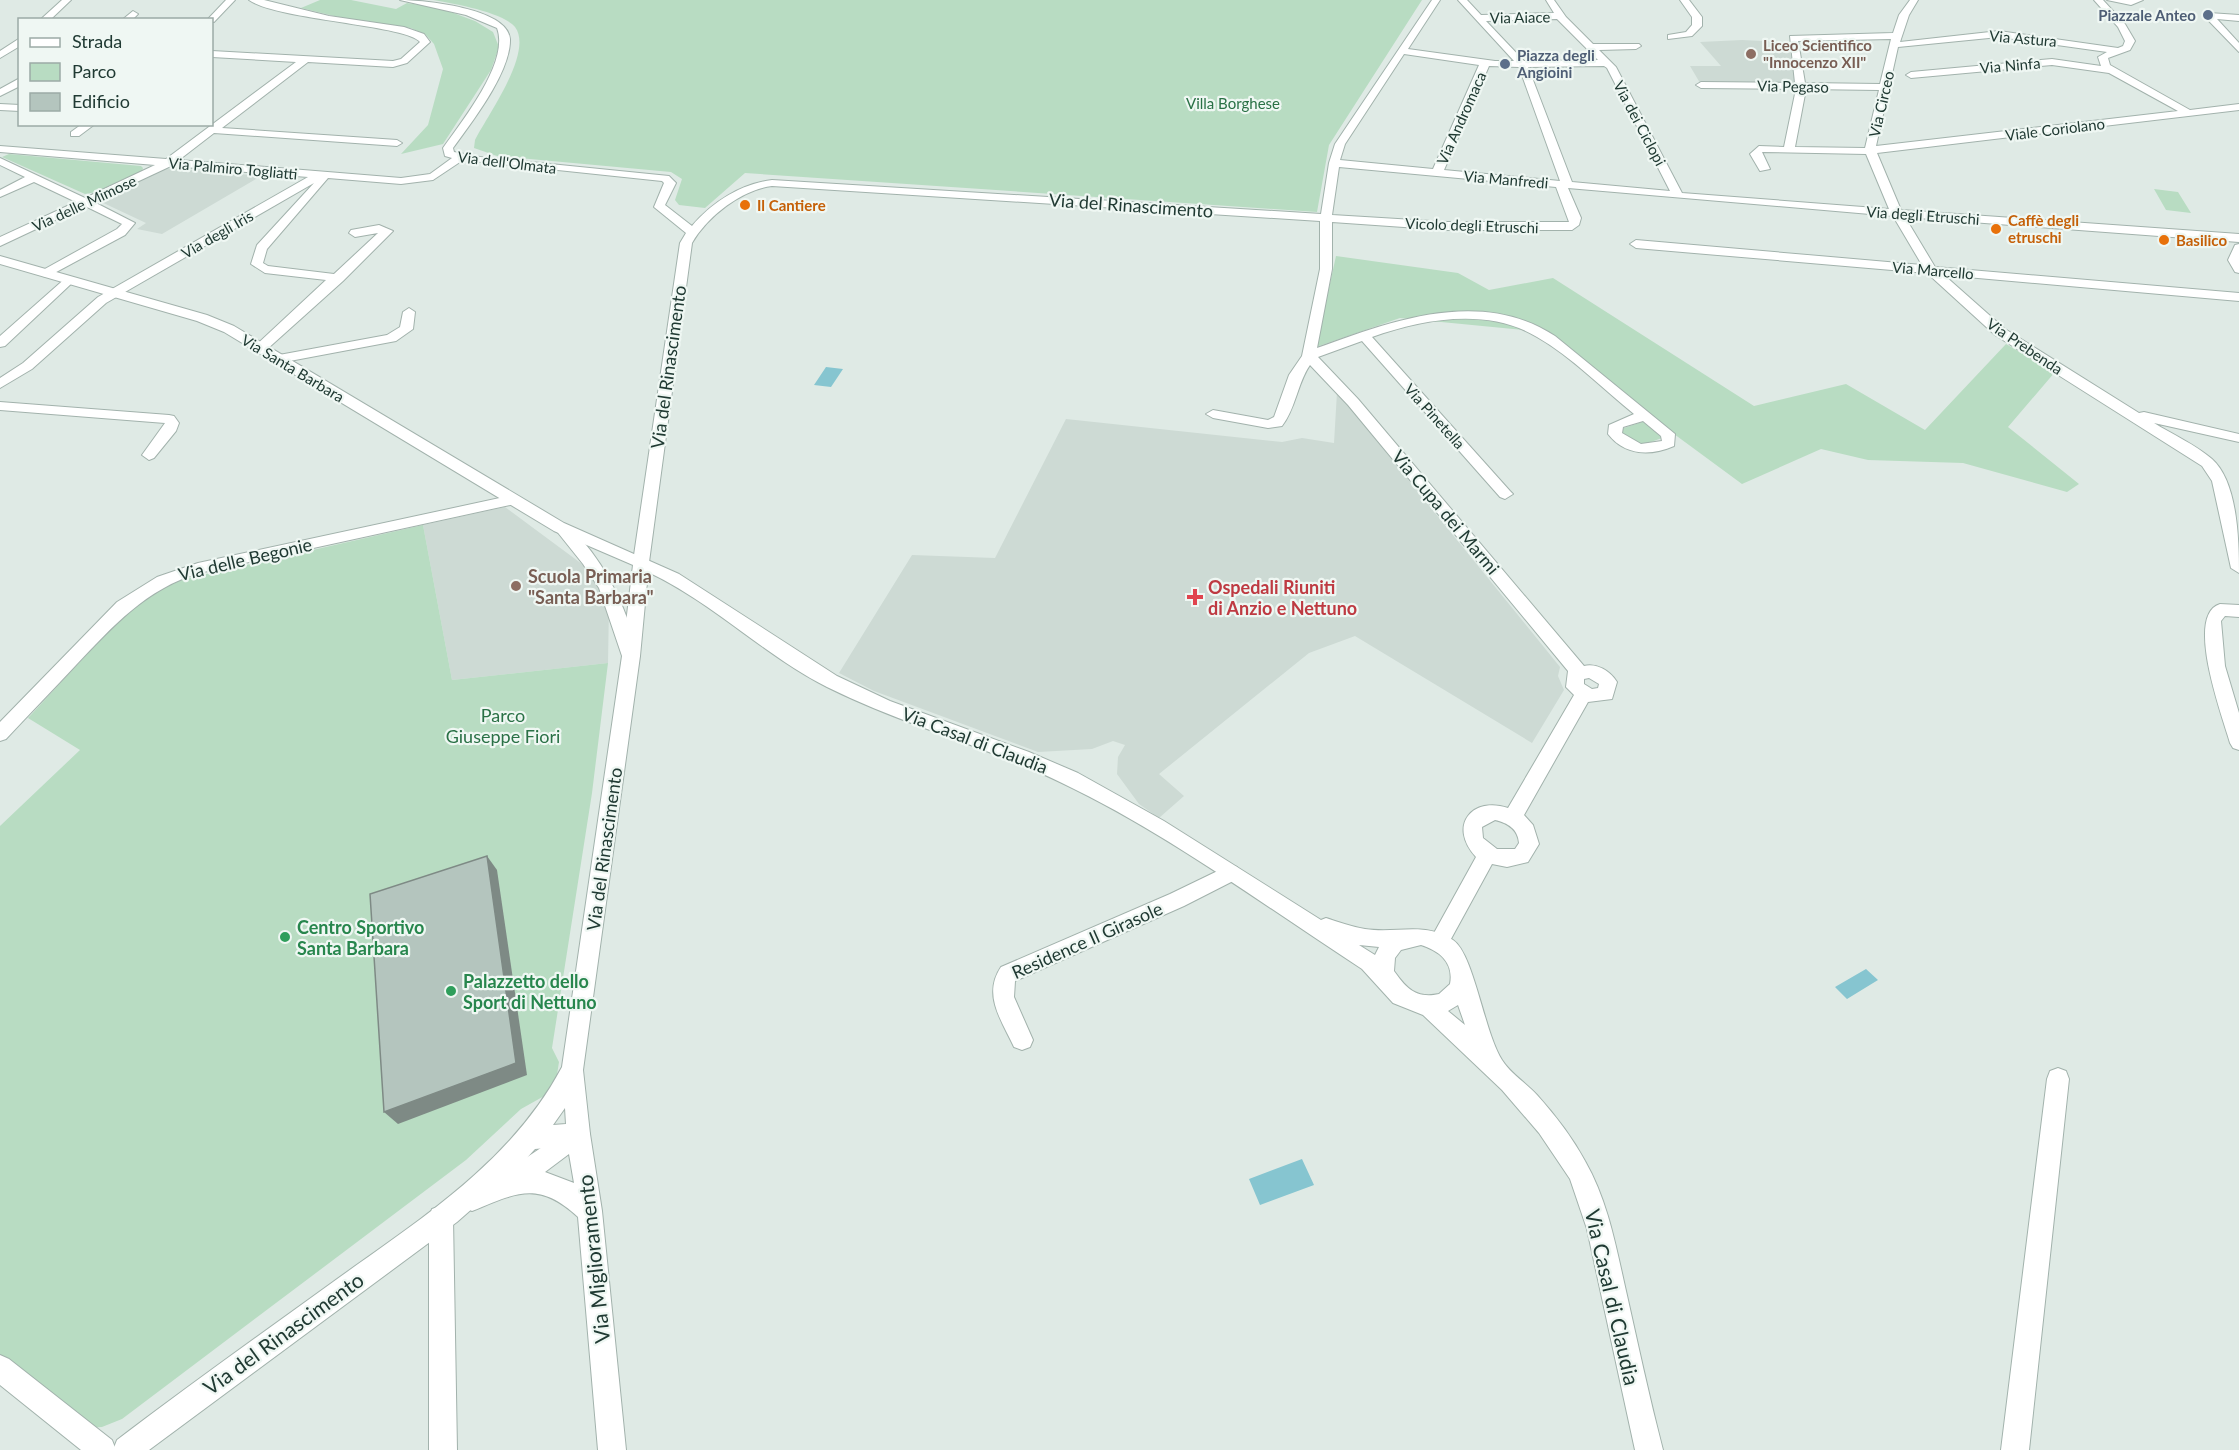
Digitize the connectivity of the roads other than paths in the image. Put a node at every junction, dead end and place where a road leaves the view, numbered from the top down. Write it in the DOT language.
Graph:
graph roads {
  1 [pos="67,0"];
  2 [pos="231,0"];
  3 [pos="253,0"];
  4 [pos="404,0"];
  5 [pos="1436,0"];
  6 [pos="1462,0"];
  7 [pos="1550,0"];
  8 [pos="1684,0"];
  9 [pos="1914,0"];
  10 [pos="2098,0"];
  11 [pos="2111,0"];
  12 [pos="2139,0"];
  13 [pos="1560,16"];
  14 [pos="46,18"];
  15 [pos="1480,18"];
  16 [pos="2239,18"];
  17 [pos="213,19"];
  18 [pos="1671,37"];
  19 [pos="1895,41"];
  20 [pos="18,43"];
  21 [pos="1636,46"];
  22 [pos="1591,47"];
  23 [pos="2239,49"];
  24 [pos="1400,51"];
  25 [pos="2116,51"];
  26 [pos="213,54"];
  27 [pos="0,55"];
  28 [pos="306,59"];
  29 [pos="1485,63"];
  30 [pos="1608,63"];
  31 [pos="1523,64"];
  32 [pos="2109,70"];
  33 [pos="1911,75"];
  34 [pos="18,82"];
  35 [pos="1701,85"];
  36 [pos="1801,87"];
  37 [pos="1884,87"];
  38 [pos="0,93"];
  39 [pos="0,107"];
  40 [pos="2239,107"];
  41 [pos="18,108"];
  42 [pos="2189,113"];
  43 [pos="87,126"];
  44 [pos="212,130"];
  45 [pos="75,134"];
  46 [pos="397,143"];
  47 [pos="0,149"];
  48 [pos="1789,149"];
  49 [pos="1870,150"];
  50 [pos="459,158"];
  51 [pos="0,161"];
  52 [pos="168,163"];
  53 [pos="1334,163"];
  54 [pos="1764,169"];
  55 [pos="1437,172"];
  56 [pos="324,175"];
  57 [pos="35,177"];
  58 [pos="1563,185"];
  59 [pos="0,194"];
  60 [pos="1678,195"];
  61 [pos="87,201"];
  62 [pos="662,209"];
  63 [pos="1897,213"];
  64 [pos="712,215"];
  65 [pos="1326,218"];
  66 [pos="693,232"];
  67 [pos="355,233"];
  68 [pos="2239,238"];
  69 [pos="0,242"];
  70 [pos="1636,244"];
  71 [pos="2239,248"];
  72 [pos="0,260"];
  73 [pos="2239,269"];
  74 [pos="1931,270"];
  75 [pos="47,273"];
  76 [pos="339,278"];
  77 [pos="68,280"];
  78 [pos="114,293"];
  79 [pos="2236,297"];
  80 [pos="409,312"];
  81 [pos="1365,337"];
  82 [pos="0,343"];
  83 [pos="260,348"];
  84 [pos="1309,356"];
  85 [pos="279,359"];
  86 [pos="0,384"];
  87 [pos="0,406"];
  88 [pos="2127,412"];
  89 [pos="1213,414"];
  90 [pos="1645,415"];
  91 [pos="2200,429"];
  92 [pos="2239,438"];
  93 [pos="2186,448"];
  94 [pos="149,455"];
  95 [pos="1505,494"];
  96 [pos="514,500"];
  97 [pos="563,530"];
  98 [pos="641,562"];
  99 [pos="2239,568"];
  100 [pos="2239,611"];
  101 [pos="631,657"];
  102 [pos="1579,672"];
  103 [pos="1584,694"];
  104 [pos="0,711"];
  105 [pos="20,712"];
  106 [pos="0,734"];
  107 [pos="2239,744"];
  108 [pos="1513,817"];
  109 [pos="1487,855"];
  110 [pos="1230,873"];
  111 [pos="1307,921"];
  112 [pos="1399,939"];
  113 [pos="1439,942"];
  114 [pos="1383,974"];
  115 [pos="1462,980"];
  116 [pos="1428,1006"];
  117 [pos="1022,1040"];
  118 [pos="1495,1067"];
  119 [pos="573,1069"];
  120 [pos="2058,1079"];
  121 [pos="578,1134"];
  122 [pos="531,1138"];
  123 [pos="510,1182"];
  124 [pos="465,1202"];
  125 [pos="590,1211"];
  126 [pos="441,1218"];
  127 [pos="0,1368"];
  128 [pos="102,1450"];
  129 [pos="127,1450"];
  130 [pos="443,1450"];
  131 [pos="612,1450"];
  132 [pos="1649,1450"];
  133 [pos="2015,1450"];
  1 -- 14 [label="street"];
  2 -- 17 [label="street"];
  3 -- 28 [label="street"];
  4 -- 50 [label="street, Via dell'Olmata"];
  5 -- 24 [label="street"];
  6 -- 15 [label="street"];
  7 -- 13 [label="street, Via dei Ciclopi"];
  8 -- 18 [label="street"];
  9 -- 19 [label="street, Via Circeo"];
  10 -- 25 [label="street"];
  11 -- 12 [label="street"];
  13 -- 15 [label="street, Via Aiace"];
  13 -- 22 [label="street, Via dei Ciclopi"];
  15 -- 31 [label="street"];
  16 -- 23 [label="street"];
  19 -- 25 [label="street, Via Astura"];
  19 -- 36 [label="street, Via Astura"];
  19 -- 37 [label="street, Via Circeo"];
  20 -- 27 [label="street"];
  21 -- 22 [label="street"];
  22 -- 30 [label="street, Via dei Ciclopi"];
  24 -- 29 [label="street"];
  24 -- 53 [label="street"];
  25 -- 32 [label="street"];
  26 -- 28 [label="street"];
  28 -- 44 [label="street, Via delle Mimose"];
  29 -- 31 [label="street"];
  29 -- 55 [label="street, Via Andromaca"];
  30 -- 31 [label="street"];
  30 -- 60 [label="street, Via dei Ciclopi"];
  31 -- 58 [label="street"];
  32 -- 33 [label="street, Via Ninfa"];
  32 -- 42 [label="street"];
  34 -- 38 [label="street"];
  35 -- 36 [label="street, Via Pegaso"];
  36 -- 37 [label="street, Via Pegaso"];
  36 -- 48 [label="street"];
  37 -- 49 [label="street, Via Circeo"];
  39 -- 41 [label="street"];
  40 -- 42 [label="street, Viale Coriolano"];
  42 -- 49 [label="street, Viale Coriolano"];
  43 -- 45 [label="street"];
  44 -- 46 [label="street"];
  44 -- 52 [label="street, Via delle Mimose"];
  47 -- 52 [label="street, Via Palmiro Togliatti"];
  48 -- 49 [label="street, Viale Coriolano"];
  48 -- 54 [label="street, Viale Coriolano"];
  49 -- 63 [label="street, Via Circeo"];
  50 -- 56 [label="street, Via Palmiro Togliatti"];
  50 -- 62 [label="street, Via dell'Olmata"];
  51 -- 57 [label="street"];
  52 -- 56 [label="street, Via Palmiro Togliatti"];
  52 -- 61 [label="street, Via delle Mimose"];
  53 -- 55 [label="street, Via Manfredi"];
  53 -- 65 [label="street"];
  55 -- 58 [label="street, Via Manfredi"];
  56 -- 76 [label="street"];
  56 -- 78 [label="street, Via degli Iris"];
  57 -- 59 [label="street"];
  57 -- 61 [label="street"];
  58 -- 60 [label="street, Via Manfredi"];
  58 -- 65 [label="street, Vicolo degli Etruschi"];
  60 -- 63 [label="street, Via degli Etruschi"];
  61 -- 69 [label="street, Via delle Mimose"];
  61 -- 75 [label="street"];
  62 -- 64 [label="street"];
  62 -- 66 [label="street"];
  63 -- 68 [label="street, Via degli Etruschi"];
  63 -- 74 [label="street, Via Circeo"];
  64 -- 65 [label="street, Via del Rinascimento"];
  64 -- 66 [label="street, Via del Rinascimento"];
  65 -- 84 [label="street"];
  66 -- 98 [label="street, Via del Rinascimento"];
  67 -- 76 [label="street"];
  70 -- 74 [label="street, Via Marcello"];
  71 -- 73 [label="street"];
  72 -- 75 [label="street, Via Santa Barbara"];
  74 -- 79 [label="street, Via Marcello"];
  74 -- 88 [label="street, Via Prebenda"];
  75 -- 77 [label="street, Via Santa Barbara"];
  76 -- 83 [label="street"];
  77 -- 78 [label="street, Via Santa Barbara"];
  77 -- 82 [label="street"];
  78 -- 83 [label="street, Via Santa Barbara"];
  78 -- 86 [label="street, Via degli Iris"];
  80 -- 85 [label="street"];
  81 -- 84 [label="street"];
  81 -- 90 [label="street"];
  81 -- 95 [label="street, Via Pinetella"];
  83 -- 85 [label="street, Via Santa Barbara"];
  84 -- 89 [label="street"];
  84 -- 102 [label="street, Via Cupa dei Marmi"];
  85 -- 96 [label="street, Via Santa Barbara"];
  87 -- 94 [label="street"];
  88 -- 91 [label="street, Via Prebenda"];
  88 -- 93 [label="street, Via Prebenda"];
  91 -- 92 [label="street, Via Prebenda"];
  91 -- 93 [label="street"];
  93 -- 99 [label="street, Via Prebenda"];
  96 -- 97 [label="street, Via Santa Barbara"];
  96 -- 105 [label="street, Via delle Begonie"];
  97 -- 98 [label="street, Via Santa Barbara"];
  97 -- 101 [label="street, Via Santa Barbara"];
  98 -- 101 [label="street, Via del Rinascimento"];
  98 -- 110 [label="street, Via Casal di Claudia"];
  100 -- 107 [label="street"];
  101 -- 119 [label="street, Via del Rinascimento"];
  102 -- 103 [label="street"];
  102 -- 103 [label="street"];
  103 -- 108 [label="street"];
  104 -- 105 [label="street"];
  105 -- 106 [label="street, Via delle Begonie"];
  108 -- 109 [label="street"];
  108 -- 109 [label="street"];
  109 -- 113 [label="street"];
  110 -- 111 [label="street, Via Casal di Claudia"];
  110 -- 117 [label="street, Residence Il Girasole"];
  111 -- 112 [label="street, Via Casal di Claudia"];
  111 -- 114 [label="street, Via Casal di Claudia"];
  112 -- 113 [label="street, Via Casal di Claudia"];
  112 -- 114 [label="street"];
  113 -- 115 [label="street, Via Casal di Claudia"];
  114 -- 116 [label="street, Via Casal di Claudia"];
  115 -- 116 [label="street"];
  115 -- 118 [label="street, Via Casal di Claudia"];
  116 -- 118 [label="street, Via Casal di Claudia"];
  118 -- 132 [label="street, Via Casal di Claudia"];
  119 -- 121 [label="street, Via Miglioramento"];
  119 -- 122 [label="street, Via del Rinascimento"];
  120 -- 133 [label="street"];
  121 -- 122 [label="street"];
  121 -- 123 [label="street, Via del Rinascimento"];
  121 -- 125 [label="street, Via Miglioramento"];
  122 -- 124 [label="street, Via del Rinascimento"];
  123 -- 124 [label="street, Via del Rinascimento"];
  123 -- 125 [label="street, Via del Rinascimento"];
  124 -- 126 [label="street, Via del Rinascimento"];
  125 -- 131 [label="street, Via Miglioramento"];
  126 -- 129 [label="street, Via del Rinascimento"];
  126 -- 130 [label="street"];
  127 -- 128 [label="street"];
}
